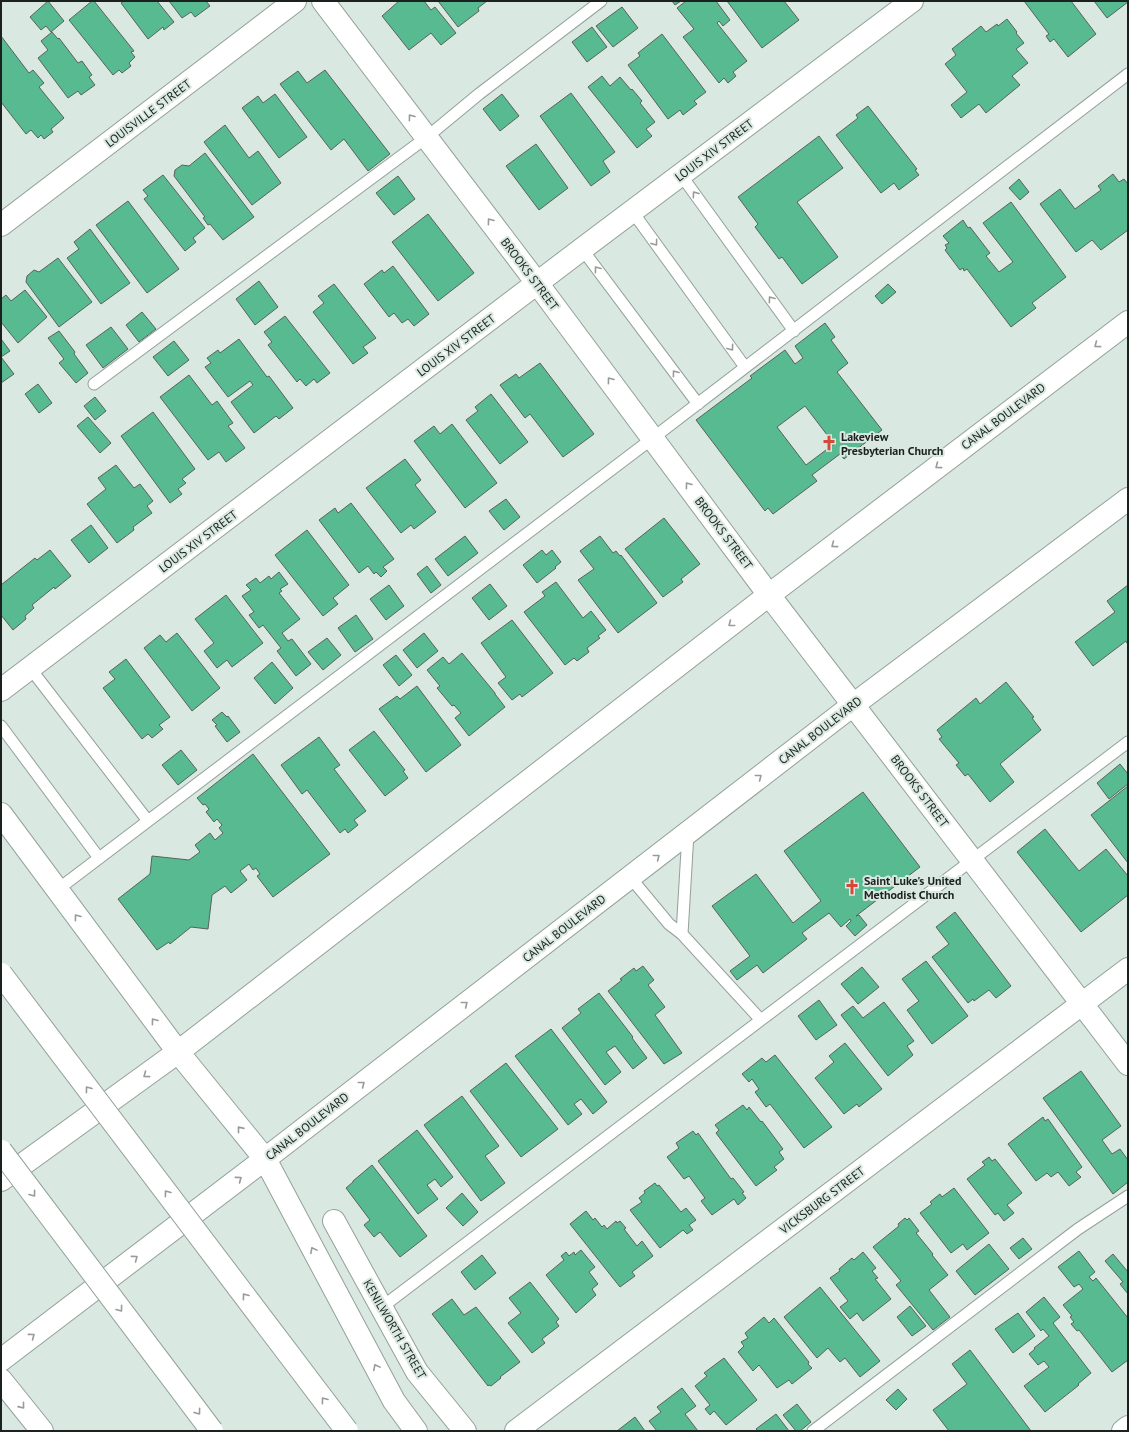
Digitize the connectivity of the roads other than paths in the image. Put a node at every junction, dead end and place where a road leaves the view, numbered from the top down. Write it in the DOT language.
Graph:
graph roads {
  1 [pos="295,1"];
  2 [pos="323,1"];
  3 [pos="600,1"];
  4 [pos="912,1"];
  5 [pos="1128,74"];
  6 [pos="427,137"];
  7 [pos="681,174"];
  8 [pos="632,211"];
  9 [pos="1,225"];
  10 [pos="582,249"];
  11 [pos="537,283"];
  12 [pos="1128,322"];
  13 [pos="794,331"];
  14 [pos="746,367"];
  15 [pos="94,384"];
  16 [pos="698,404"];
  17 [pos="653,438"];
  18 [pos="1128,499"];
  19 [pos="769,594"];
  20 [pos="30,668"];
  21 [pos="2,687"];
  22 [pos="854,705"];
  23 [pos="1,726"];
  24 [pos="1128,742"];
  25 [pos="1,814"];
  26 [pos="148,821"];
  27 [pos="688,832"];
  28 [pos="99,858"];
  29 [pos="972,859"];
  30 [pos="630,877"];
  31 [pos="57,890"];
  32 [pos="682,934"];
  33 [pos="1128,969"];
  34 [pos="1,974"];
  35 [pos="1082,1004"];
  36 [pos="760,1019"];
  37 [pos="178,1052"];
  38 [pos="1128,1064"];
  39 [pos="1,1152"];
  40 [pos="265,1159"];
  41 [pos="1,1180"];
  42 [pos="1128,1196"];
  43 [pos="334,1221"];
  44 [pos="382,1307"];
  45 [pos="1,1360"];
  46 [pos="1,1380"];
  47 [pos="1128,1428"];
  48 [pos="42,1431"];
  49 [pos="212,1431"];
  50 [pos="347,1431"];
  51 [pos="416,1431"];
  52 [pos="465,1431"];
  53 [pos="516,1431"];
  54 [pos="812,1431"];
  55 [pos="1123,1431"];
  1 -- 9 [label="main road, LOUISVILLE STREET"];
  6 -- 2 [label="main road, BROOKS STREET, one-way"];
  3 -- 6 [label="lane"];
  4 -- 7 [label="main road, LOUIS XIV STREET"];
  5 -- 13 [label="lane"];
  11 -- 6 [label="main road, BROOKS STREET, one-way"];
  6 -- 15 [label="lane"];
  7 -- 8 [label="main road, LOUIS XIV STREET"];
  13 -- 7 [label="lane, one-way"];
  8 -- 10 [label="main road, LOUIS XIV STREET"];
  8 -- 14 [label="lane, one-way"];
  10 -- 11 [label="main road, LOUIS XIV STREET"];
  16 -- 10 [label="lane, one-way"];
  17 -- 11 [label="main road, BROOKS STREET, one-way"];
  11 -- 20 [label="main road, LOUIS XIV STREET"];
  12 -- 19 [label="main road, CANAL BOULEVARD, one-way"];
  13 -- 14 [label="lane"];
  14 -- 16 [label="lane"];
  16 -- 17 [label="lane"];
  19 -- 17 [label="main road, BROOKS STREET, one-way"];
  17 -- 26 [label="lane"];
  18 -- 22 [label="main road, CANAL BOULEVARD"];
  19 -- 22 [label="main road, BROOKS STREET"];
  19 -- 37 [label="main road, CANAL BOULEVARD, one-way"];
  20 -- 21 [label="main road, LOUIS XIV STREET"];
  20 -- 26 [label="lane"];
  27 -- 22 [label="main road, CANAL BOULEVARD, one-way"];
  22 -- 29 [label="main road, BROOKS STREET"];
  23 -- 28 [label="lane"];
  24 -- 29 [label="lane"];
  25 -- 31 [label="main road"];
  26 -- 28 [label="lane"];
  30 -- 27 [label="main road, CANAL BOULEVARD, one-way"];
  27 -- 32 [label="lane"];
  28 -- 31 [label="lane"];
  29 -- 35 [label="main road, BROOKS STREET"];
  29 -- 36 [label="lane"];
  30 -- 32 [label="lane"];
  40 -- 30 [label="main road, CANAL BOULEVARD, one-way"];
  37 -- 31 [label="main road, one-way"];
  32 -- 36 [label="lane"];
  33 -- 35 [label="main road, VICKSBURG STREET"];
  50 -- 34 [label="main road, one-way, bridge"];
  35 -- 38 [label="main road, BROOKS STREET"];
  35 -- 53 [label="main road, VICKSBURG STREET"];
  36 -- 44 [label="lane"];
  40 -- 37 [label="main road, one-way"];
  37 -- 41 [label="main road, CANAL BOULEVARD, one-way"];
  39 -- 49 [label="main road, one-way, bridge"];
  45 -- 40 [label="main road, CANAL BOULEVARD, one-way"];
  51 -- 40 [label="main road, one-way"];
  42 -- 54 [label="lane"];
  43 -- 44 [label="main road, KENILWORTH STREET"];
  44 -- 52 [label="main road, KENILWORTH STREET"];
  46 -- 48 [label="main road, one-way"];
  47 -- 55 [label="main road"];
}
